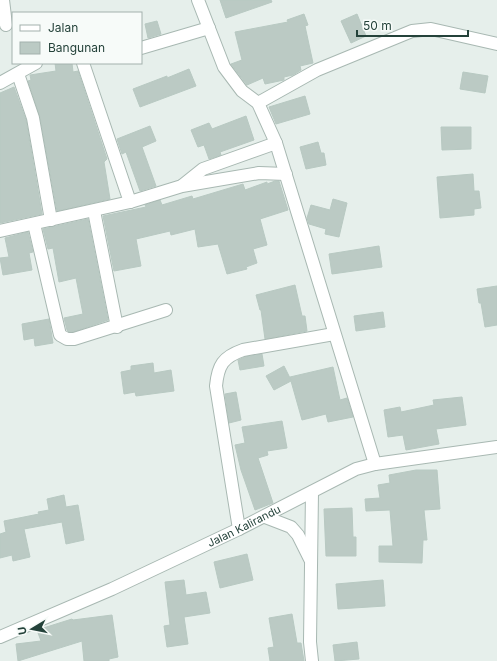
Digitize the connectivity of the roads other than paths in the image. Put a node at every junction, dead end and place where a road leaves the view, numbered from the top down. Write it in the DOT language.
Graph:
graph roads {
  1 [pos="3,0"];
  2 [pos="198,0"];
  3 [pos="6,25"];
  4 [pos="209,28"];
  5 [pos="497,44"];
  6 [pos="142,48"];
  7 [pos="34,64"];
  8 [pos="83,64"];
  9 [pos="18,74"];
  10 [pos="0,84"];
  11 [pos="258,103"];
  12 [pos="276,143"];
  13 [pos="286,174"];
  14 [pos="182,186"];
  15 [pos="130,202"];
  16 [pos="94,210"];
  17 [pos="51,220"];
  18 [pos="34,224"];
  19 [pos="0,231"];
  20 [pos="166,310"];
  21 [pos="117,327"];
  22 [pos="334,334"];
  23 [pos="497,447"];
  24 [pos="374,464"];
  25 [pos="312,492"];
  26 [pos="265,517"];
  27 [pos="239,529"];
  28 [pos="311,560"];
  29 [pos="0,637"];
  30 [pos="312,661"];
  1 -- 3 [label="street"];
  2 -- 4 [label="street"];
  4 -- 6 [label="street"];
  4 -- 11 [label="street"];
  5 -- 11 [label="street"];
  7 -- 9 [label="street"];
  8 -- 15 [label="street"];
  9 -- 10 [label="street"];
  9 -- 17 [label="street"];
  11 -- 12 [label="street"];
  12 -- 13 [label="street"];
  12 -- 14 [label="street"];
  13 -- 14 [label="street"];
  13 -- 22 [label="street"];
  14 -- 15 [label="street"];
  15 -- 16 [label="street"];
  16 -- 17 [label="street"];
  16 -- 21 [label="street"];
  17 -- 18 [label="street"];
  18 -- 19 [label="street"];
  18 -- 21 [label="street"];
  20 -- 21 [label="street"];
  22 -- 24 [label="street"];
  22 -- 27 [label="street"];
  23 -- 24 [label="street, Jalan Kalirandu"];
  24 -- 25 [label="street, Jalan Kalirandu"];
  25 -- 26 [label="street, Jalan Kalirandu"];
  25 -- 28 [label="street"];
  26 -- 27 [label="street, Jalan Kalirandu"];
  26 -- 28 [label="street"];
  27 -- 29 [label="street, Jalan Kalirandu"];
  28 -- 30 [label="street"];
}
